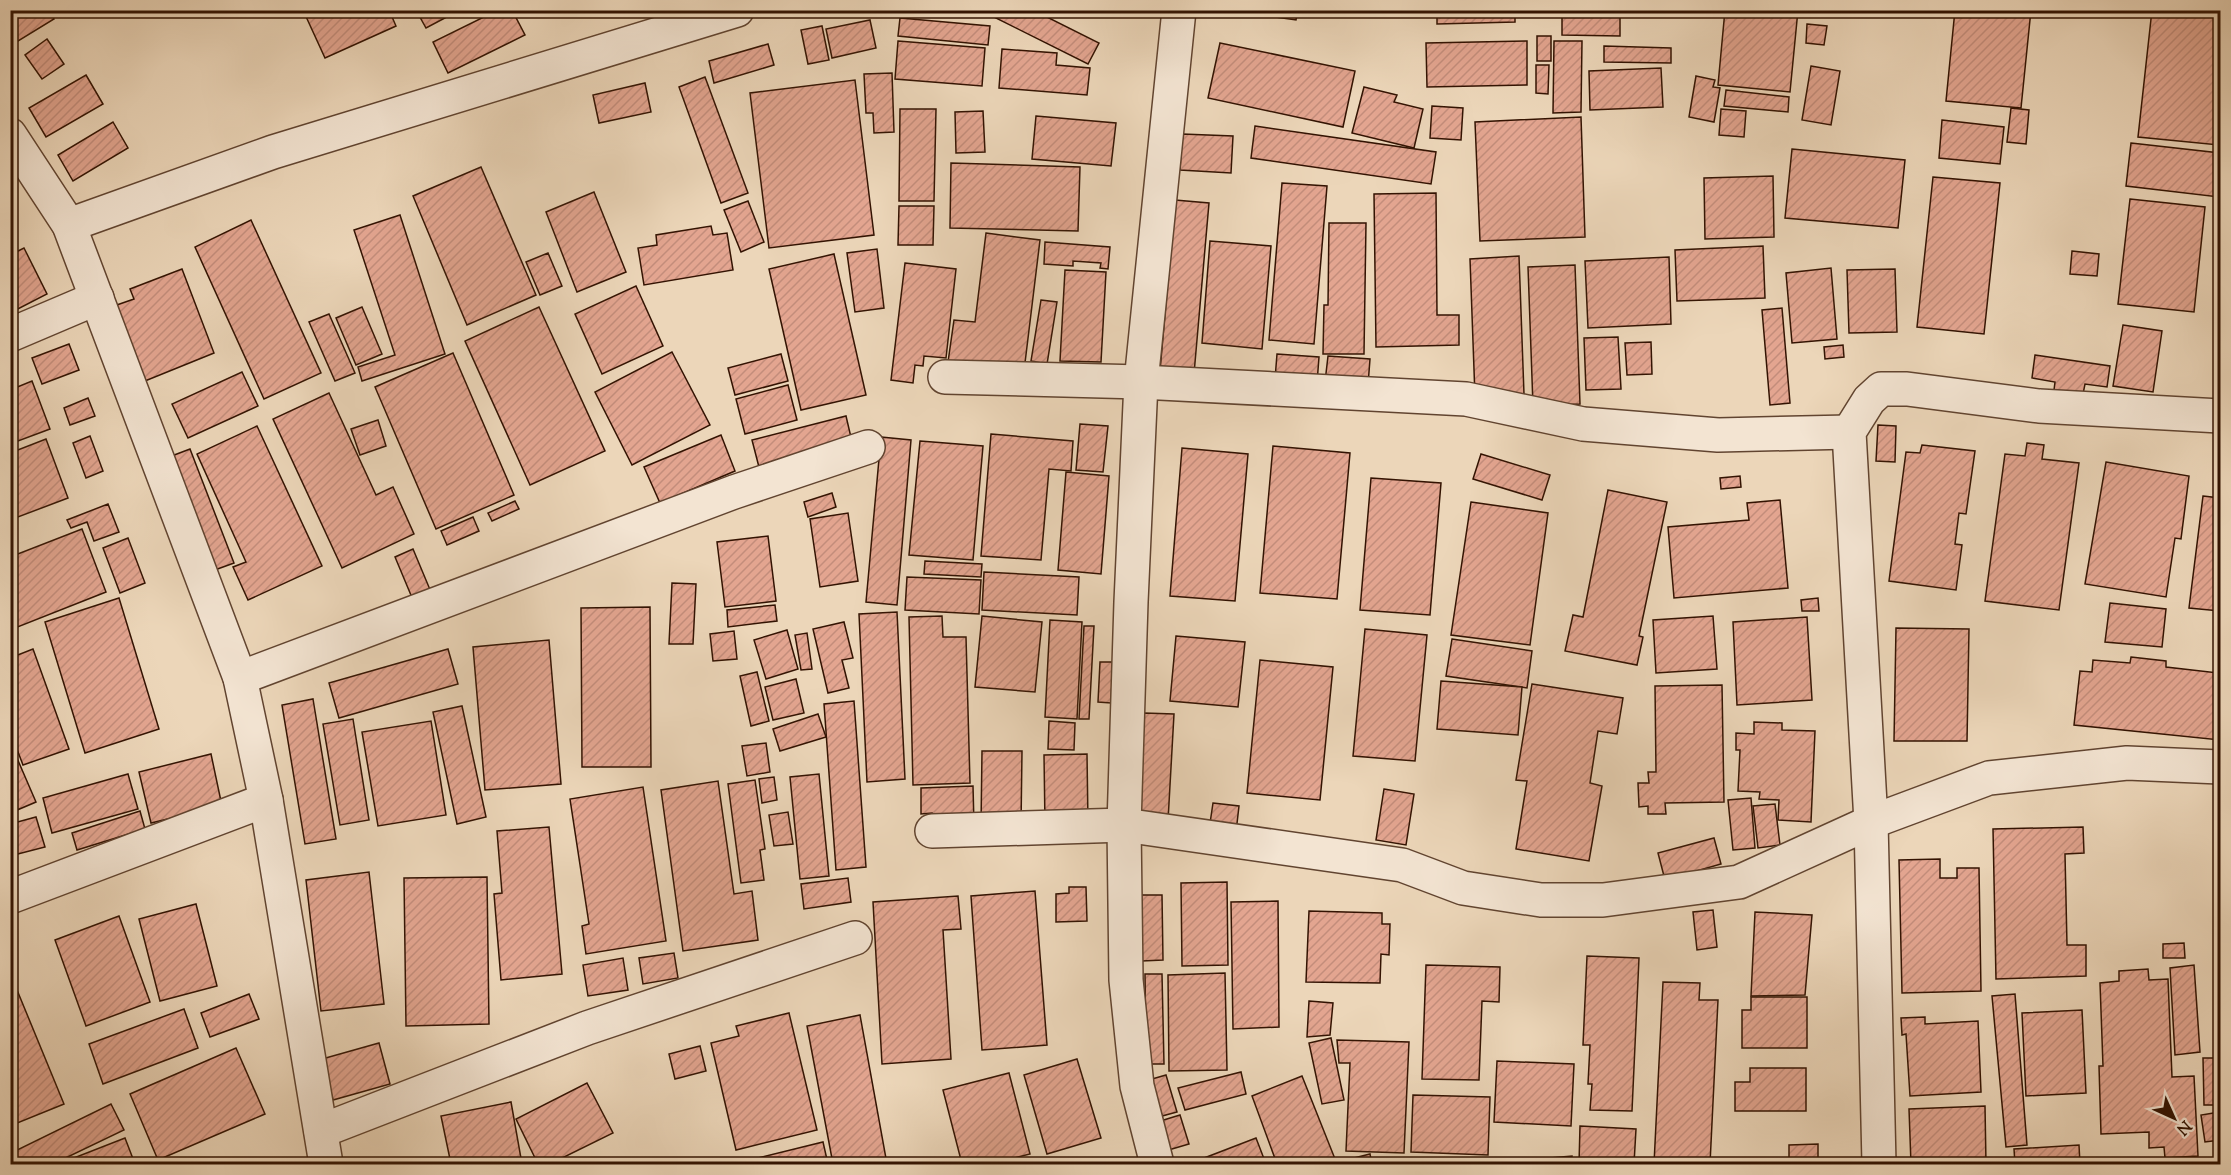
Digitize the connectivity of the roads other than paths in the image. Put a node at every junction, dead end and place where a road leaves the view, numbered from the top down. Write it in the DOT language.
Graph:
graph roads {
  1 [pos="737,10"];
  2 [pos="1179,10"];
  3 [pos="10,135"];
  4 [pos="69,225"];
  5 [pos="97,298"];
  6 [pos="10,335"];
  7 [pos="945,377"];
  8 [pos="1141,382"];
  9 [pos="2220,416"];
  10 [pos="1849,432"];
  11 [pos="868,447"];
  12 [pos="240,678"];
  13 [pos="2220,767"];
  14 [pos="266,800"];
  15 [pos="1871,822"];
  16 [pos="1124,825"];
  17 [pos="932,831"];
  18 [pos="10,897"];
  19 [pos="855,938"];
  20 [pos="321,1131"];
  21 [pos="326,1164"];
  22 [pos="1157,1164"];
  23 [pos="1879,1164"];
  1 -- 4 [label="street"];
  2 -- 8 [label="street"];
  3 -- 4 [label="street"];
  4 -- 5 [label="street"];
  5 -- 6 [label="street"];
  5 -- 12 [label="street"];
  7 -- 8 [label="street"];
  8 -- 10 [label="street"];
  8 -- 16 [label="street"];
  9 -- 10 [label="street"];
  10 -- 15 [label="street"];
  11 -- 12 [label="street"];
  12 -- 14 [label="street"];
  13 -- 15 [label="street"];
  14 -- 18 [label="street"];
  14 -- 20 [label="street"];
  15 -- 16 [label="street"];
  15 -- 23 [label="street"];
  16 -- 17 [label="street"];
  16 -- 22 [label="street"];
  19 -- 20 [label="street"];
  20 -- 21 [label="street"];
}
